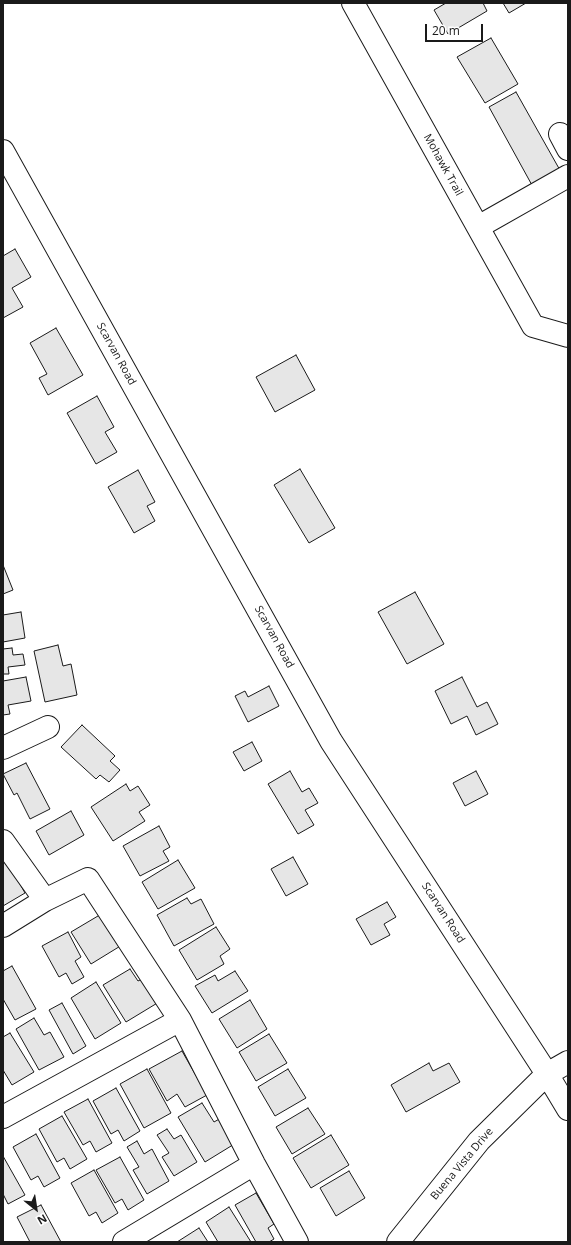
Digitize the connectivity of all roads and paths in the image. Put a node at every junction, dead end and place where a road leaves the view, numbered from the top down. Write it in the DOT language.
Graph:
graph roads {
  1 [pos="353,3"];
  2 [pos="3,151"];
  3 [pos="568,176"];
  4 [pos="478,227"];
  5 [pos="568,336"];
  6 [pos="48,727"];
  7 [pos="3,748"];
  8 [pos="3,841"];
  9 [pos="45,900"];
  10 [pos="3,926"];
  11 [pos="180,1020"];
  12 [pos="568,1062"];
  13 [pos="547,1074"];
  14 [pos="568,1109"];
  15 [pos="3,1117"];
  16 [pos="254,1164"];
  17 [pos="124,1242"];
  18 [pos="297,1242"];
  19 [pos="398,1242"];
  1 -- 4 [label="street, Mohawk Trail"];
  2 -- 13 [label="street, Scarvan Road"];
  3 -- 4 [label="street"];
  4 -- 5 [label="street, Mohawk Trail"];
  6 -- 7 [label="street"];
  8 -- 9 [label="street"];
  9 -- 10 [label="street"];
  9 -- 11 [label="street"];
  11 -- 15 [label="street"];
  11 -- 16 [label="street"];
  12 -- 13 [label="street, Buena Vista Drive"];
  13 -- 14 [label="street, Scarvan Road"];
  13 -- 19 [label="street, Buena Vista Drive"];
  16 -- 17 [label="street"];
  16 -- 18 [label="street"];
}
